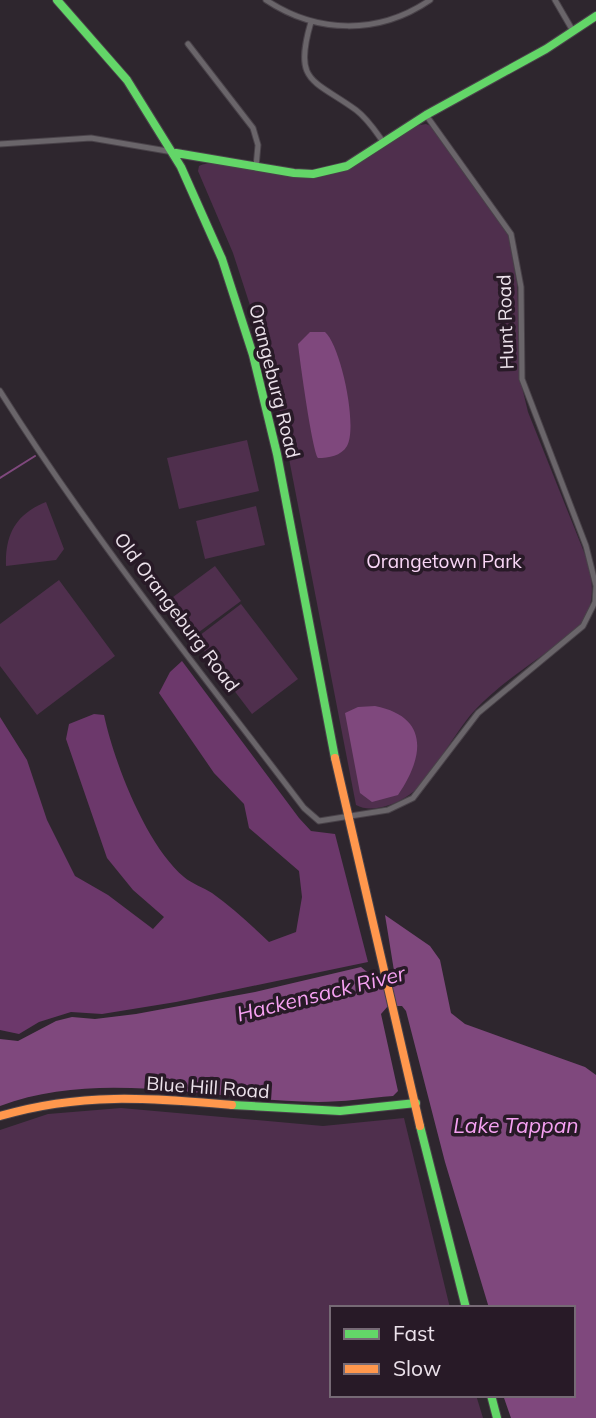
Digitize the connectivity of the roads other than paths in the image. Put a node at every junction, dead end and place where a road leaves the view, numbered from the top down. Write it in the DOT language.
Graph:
graph roads {
  1 [pos="57,0"];
  2 [pos="266,0"];
  3 [pos="429,0"];
  4 [pos="555,0"];
  5 [pos="596,16"];
  6 [pos="311,22"];
  7 [pos="573,31"];
  8 [pos="188,44"];
  9 [pos="426,115"];
  10 [pos="384,143"];
  11 [pos="0,144"];
  12 [pos="176,153"];
  13 [pos="256,167"];
  14 [pos="0,391"];
  15 [pos="596,586"];
  16 [pos="349,818"];
  17 [pos="416,1103"];
  18 [pos="0,1116"];
  19 [pos="466,1306"];
  20 [pos="492,1397"];
  21 [pos="497,1418"];
  1 -- 12 [label="main road, Orangeburg Road"];
  2 -- 6 [label="street"];
  3 -- 6 [label="street"];
  4 -- 7 [label="street"];
  5 -- 7 [label="main road"];
  6 -- 10 [label="street"];
  7 -- 9 [label="main road"];
  8 -- 13 [label="street"];
  9 -- 10 [label="main road"];
  9 -- 15 [label="street, Hunt Road"];
  10 -- 13 [label="main road"];
  11 -- 12 [label="street"];
  12 -- 13 [label="main road"];
  12 -- 16 [label="main road, Orangeburg Road"];
  14 -- 16 [label="street, Old Orangeburg Road"];
  15 -- 16 [label="street, Hunt Road"];
  16 -- 17 [label="main road, Orangeburg Road"];
  17 -- 18 [label="main road, Blue Hill Road"];
  17 -- 19 [label="main road, Orangeburg Road"];
  20 -- 21 [label="main road"];
}
